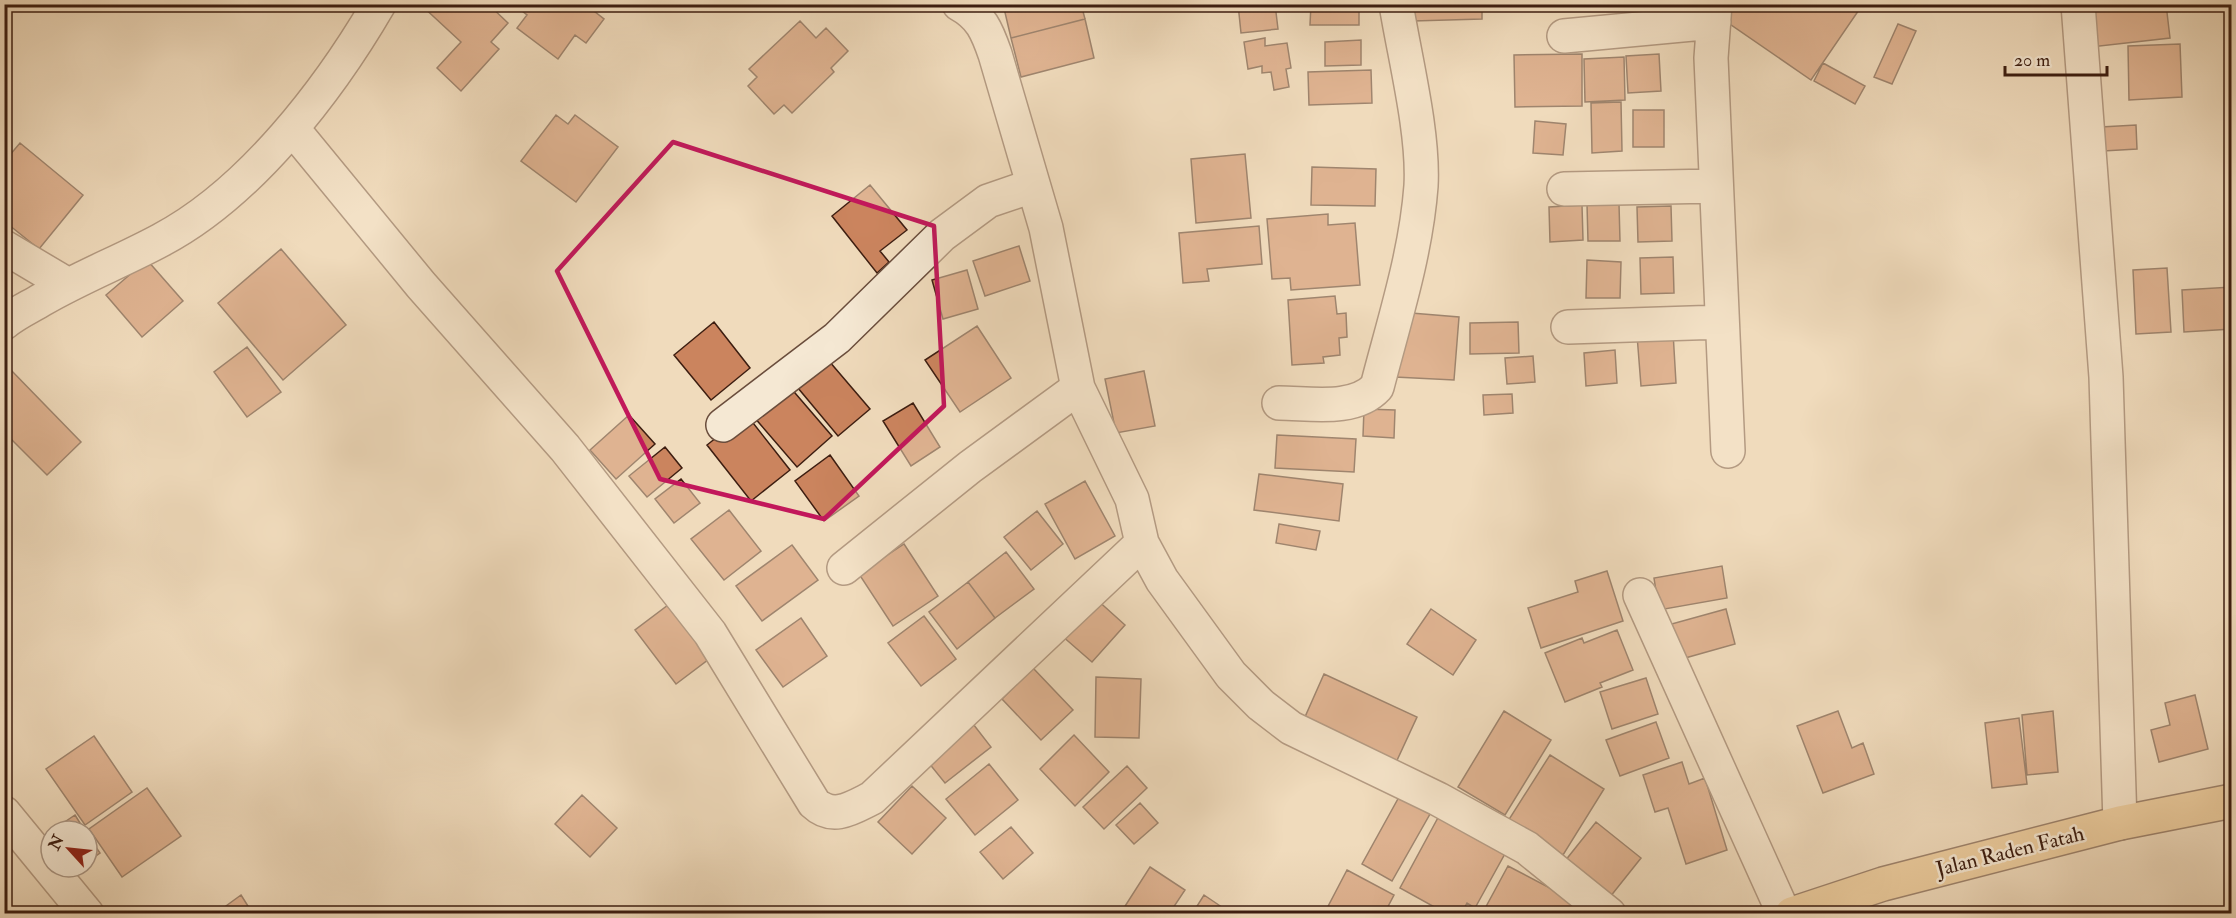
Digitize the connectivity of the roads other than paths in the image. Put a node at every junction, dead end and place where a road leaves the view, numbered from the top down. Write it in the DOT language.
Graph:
graph roads {
  1 [pos="378,4"];
  2 [pos="959,4"];
  3 [pos="1396,4"];
  4 [pos="2079,4"];
  5 [pos="1714,13"];
  6 [pos="1564,36"];
  7 [pos="292,128"];
  8 [pos="1032,186"];
  9 [pos="1715,186"];
  10 [pos="1563,189"];
  11 [pos="4,248"];
  12 [pos="68,285"];
  13 [pos="1722,322"];
  14 [pos="4,324"];
  15 [pos="1568,327"];
  16 [pos="1078,388"];
  17 [pos="1279,403"];
  18 [pos="723,425"];
  19 [pos="1728,451"];
  20 [pos="1142,543"];
  21 [pos="844,568"];
  22 [pos="1640,595"];
  23 [pos="2232,801"];
  24 [pos="4,813"];
  25 [pos="2120,823"];
  26 [pos="87,914"];
  27 [pos="1608,914"];
  28 [pos="1784,914"];
  29 [pos="1792,914"];
  1 -- 7 [label="street"];
  2 -- 8 [label="street"];
  3 -- 17 [label="street"];
  4 -- 25 [label="street"];
  5 -- 6 [label="street"];
  5 -- 9 [label="street"];
  7 -- 12 [label="street"];
  7 -- 20 [label="street"];
  8 -- 16 [label="street"];
  8 -- 18 [label="street"];
  9 -- 10 [label="street"];
  9 -- 13 [label="street"];
  11 -- 12 [label="street"];
  12 -- 14 [label="street"];
  13 -- 15 [label="street"];
  13 -- 19 [label="street"];
  16 -- 20 [label="street"];
  16 -- 21 [label="street"];
  20 -- 27 [label="street"];
  22 -- 28 [label="street"];
  23 -- 25 [label="highway, Jalan Raden Fatah"];
  24 -- 26 [label="street"];
  25 -- 29 [label="highway, Jalan Raden Fatah"];
}
